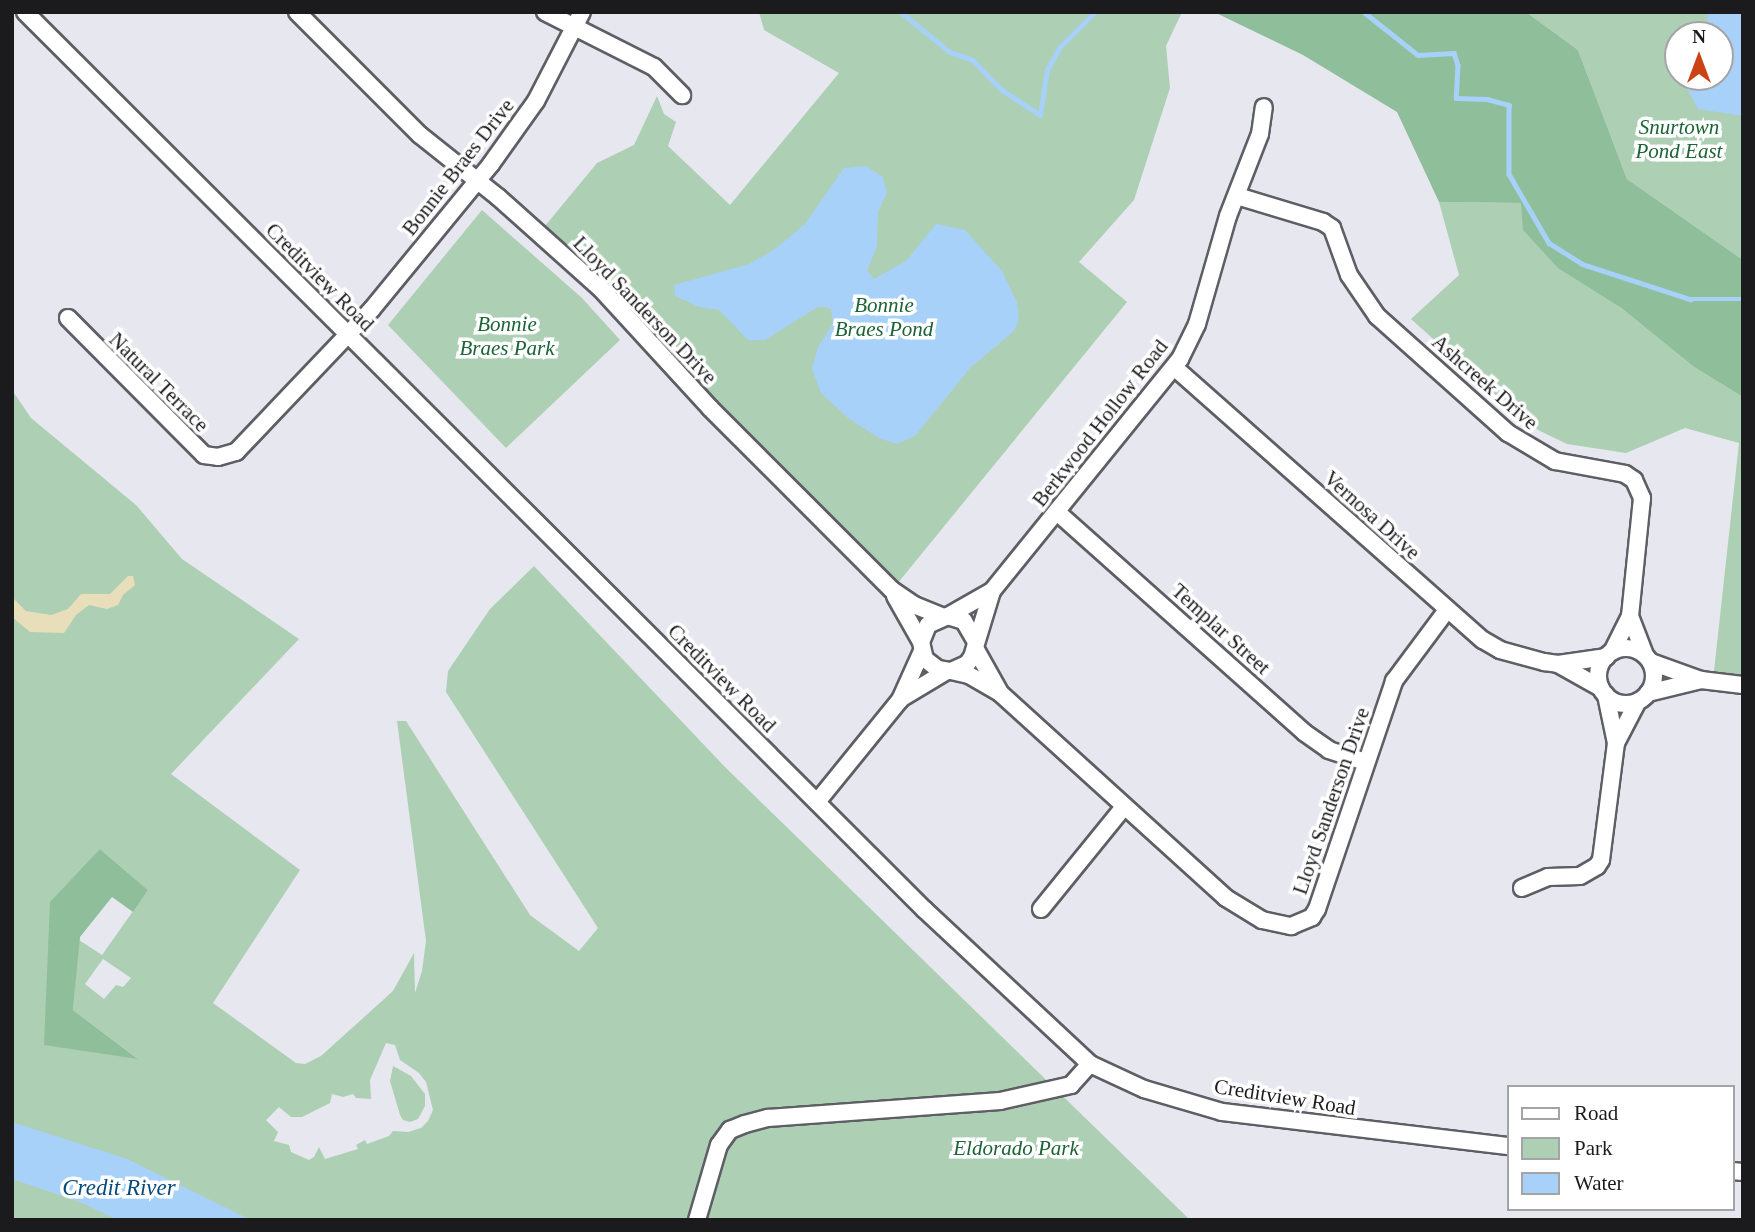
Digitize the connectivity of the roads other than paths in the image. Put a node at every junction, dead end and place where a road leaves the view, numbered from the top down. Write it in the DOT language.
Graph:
graph roads {
  1 [pos="25,12"];
  2 [pos="297,12"];
  3 [pos="545,12"];
  4 [pos="579,20"];
  5 [pos="682,95"];
  6 [pos="1264,107"];
  7 [pos="477,181"];
  8 [pos="1237,195"];
  9 [pos="68,318"];
  10 [pos="348,335"];
  11 [pos="1174,367"];
  12 [pos="1057,512"];
  13 [pos="892,590"];
  14 [pos="992,591"];
  15 [pos="1447,610"];
  16 [pos="1630,616"];
  17 [pos="946,617"];
  18 [pos="975,645"];
  19 [pos="921,646"];
  20 [pos="1609,654"];
  21 [pos="1648,659"];
  22 [pos="1558,664"];
  23 [pos="949,671"];
  24 [pos="1701,680"];
  25 [pos="1743,685"];
  26 [pos="1604,691"];
  27 [pos="1000,693"];
  28 [pos="1643,697"];
  29 [pos="900,699"];
  30 [pos="1615,743"];
  31 [pos="1366,762"];
  32 [pos="817,802"];
  33 [pos="1124,807"];
  34 [pos="1522,888"];
  35 [pos="1041,909"];
  36 [pos="1090,1064"];
  37 [pos="1506,1146"];
  38 [pos="697,1220"];
  1 -- 10 [label="street, Creditview Road"];
  2 -- 7 [label="street, Lloyd Sanderson Drive"];
  3 -- 4 [label="street"];
  4 -- 5 [label="street"];
  4 -- 7 [label="street, Bonnie Braes Drive"];
  6 -- 8 [label="street, Berkwood Hollow Road"];
  7 -- 10 [label="street, Bonnie Braes Drive"];
  7 -- 13 [label="street, Lloyd Sanderson Drive"];
  8 -- 11 [label="street, Berkwood Hollow Road"];
  8 -- 16 [label="street, Ashcreek Drive"];
  9 -- 10 [label="street, Natural Terrace"];
  10 -- 32 [label="street, Creditview Road"];
  11 -- 12 [label="street, Berkwood Hollow Road"];
  11 -- 15 [label="street, Vernosa Drive"];
  12 -- 14 [label="street, Berkwood Hollow Road"];
  12 -- 31 [label="street, Templar Street"];
  13 -- 17 [label="street, Lloyd Sanderson Drive"];
  13 -- 19 [label="street, Lloyd Sanderson Drive"];
  14 -- 17 [label="street, Berkwood Hollow Road"];
  14 -- 18 [label="street, Berkwood Hollow Road"];
  15 -- 22 [label="street, Vernosa Drive"];
  15 -- 31 [label="street, Lloyd Sanderson Drive"];
  16 -- 20 [label="street, Ashcreek Drive"];
  16 -- 21 [label="street, Ashcreek Drive"];
  17 -- 18 [label="street"];
  17 -- 19 [label="street"];
  18 -- 23 [label="street"];
  18 -- 27 [label="street, Lloyd Sanderson Drive"];
  19 -- 23 [label="street"];
  19 -- 29 [label="street"];
  20 -- 21 [label="street"];
  20 -- 22 [label="street, Vernosa Drive"];
  20 -- 26 [label="street"];
  21 -- 24 [label="street"];
  21 -- 28 [label="street"];
  22 -- 26 [label="street, Vernosa Drive"];
  23 -- 27 [label="street, Lloyd Sanderson Drive"];
  23 -- 29 [label="street"];
  24 -- 25 [label="street"];
  24 -- 28 [label="street"];
  26 -- 28 [label="street"];
  26 -- 30 [label="street"];
  27 -- 33 [label="street, Lloyd Sanderson Drive"];
  28 -- 30 [label="street"];
  29 -- 32 [label="street"];
  30 -- 34 [label="street"];
  31 -- 33 [label="street, Lloyd Sanderson Drive"];
  32 -- 36 [label="street, Creditview Road"];
  33 -- 35 [label="street"];
  36 -- 37 [label="street, Creditview Road"];
  36 -- 38 [label="street"];
}
